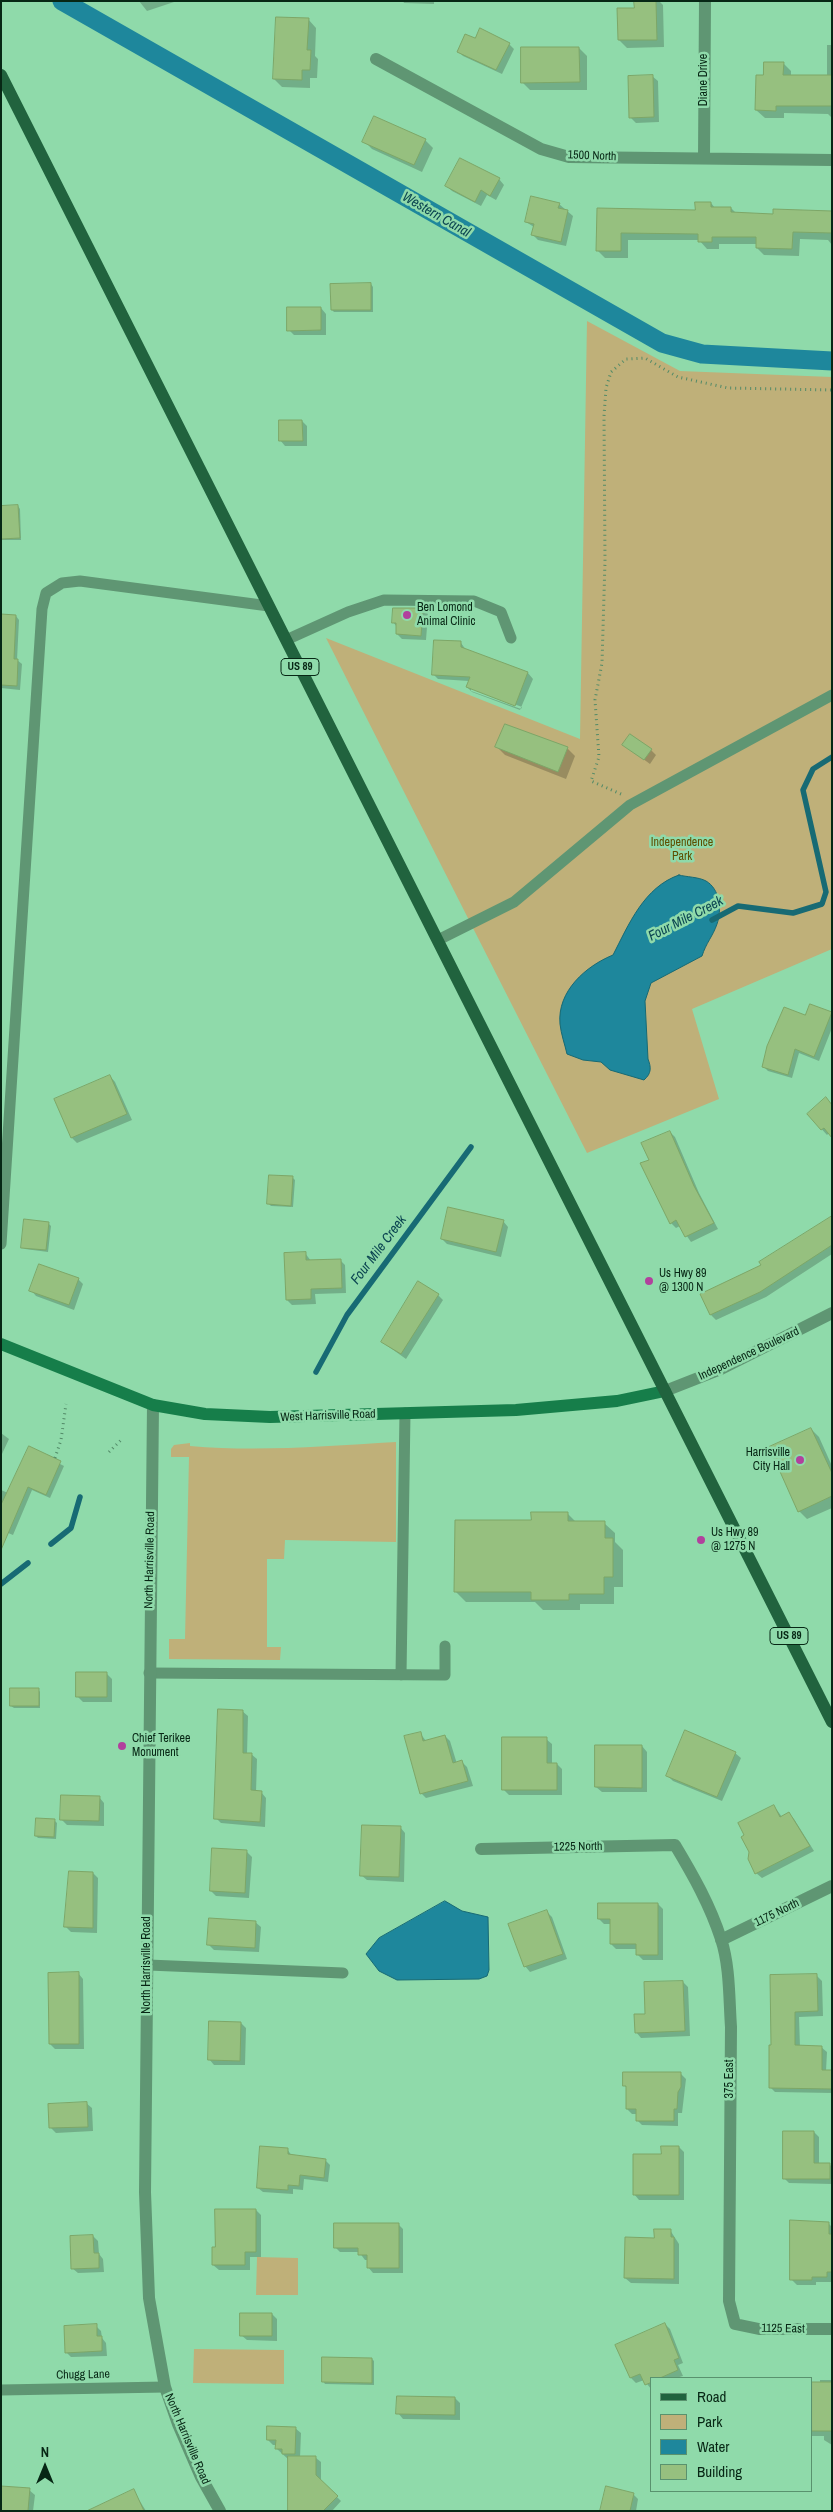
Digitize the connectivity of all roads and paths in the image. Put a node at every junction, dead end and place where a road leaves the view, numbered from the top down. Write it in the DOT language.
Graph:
graph roads {
  1 [pos="705,1"];
  2 [pos="376,59"];
  3 [pos="1,75"];
  4 [pos="704,158"];
  5 [pos="832,160"];
  6 [pos="832,390"];
  7 [pos="269,606"];
  8 [pos="511,638"];
  9 [pos="286,640"];
  10 [pos="832,695"];
  11 [pos="591,781"];
  12 [pos="438,940"];
  13 [pos="1,1244"];
  14 [pos="832,1313"];
  15 [pos="1,1344"];
  16 [pos="665,1391"];
  17 [pos="66,1404"];
  18 [pos="152,1405"];
  19 [pos="405,1414"];
  20 [pos="123,1438"];
  21 [pos="109,1452"];
  22 [pos="55,1458"];
  23 [pos="445,1646"];
  24 [pos="149,1673"];
  25 [pos="401,1675"];
  26 [pos="832,1722"];
  27 [pos="675,1845"];
  28 [pos="481,1849"];
  29 [pos="832,1886"];
  30 [pos="722,1940"];
  31 [pos="148,1965"];
  32 [pos="343,1972"];
  33 [pos="735,2324"];
  34 [pos="832,2329"];
  35 [pos="165,2387"];
  36 [pos="1,2390"];
  37 [pos="220,2511"];
  1 -- 4 [label="street, Diane Drive"];
  2 -- 4 [label="street, 1500 North"];
  3 -- 7 [label="main road, US 89"];
  4 -- 5 [label="street, 1500 North"];
  6 -- 11 [label="path"];
  7 -- 9 [label="main road, US 89"];
  7 -- 13 [label="lane"];
  8 -- 9 [label="lane"];
  9 -- 12 [label="main road, US 89"];
  10 -- 12 [label="lane"];
  12 -- 16 [label="main road, US 89"];
  14 -- 16 [label="street, Independence Boulevard"];
  15 -- 18 [label="main road, West Harrisville Road"];
  16 -- 19 [label="main road, West Harrisville Road"];
  16 -- 26 [label="main road, US 89"];
  17 -- 22 [label="path"];
  18 -- 19 [label="main road, West Harrisville Road"];
  18 -- 24 [label="street, North Harrisville Road"];
  19 -- 25 [label="lane"];
  20 -- 21 [label="path"];
  23 -- 25 [label="lane"];
  24 -- 25 [label="lane"];
  24 -- 31 [label="street, North Harrisville Road"];
  27 -- 28 [label="street, 1225 North"];
  27 -- 30 [label="street, 375 East"];
  29 -- 30 [label="street, 1175 North"];
  30 -- 33 [label="street, 375 East"];
  31 -- 32 [label="lane"];
  31 -- 35 [label="street, North Harrisville Road"];
  33 -- 34 [label="street, 1125 East"];
  35 -- 36 [label="lane, Chugg Lane"];
  35 -- 37 [label="street, North Harrisville Road"];
}
